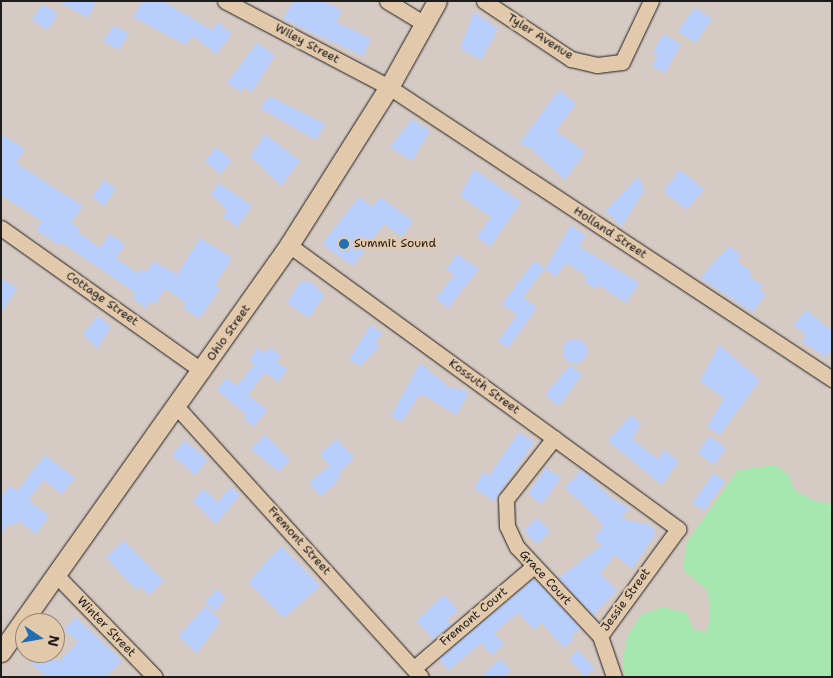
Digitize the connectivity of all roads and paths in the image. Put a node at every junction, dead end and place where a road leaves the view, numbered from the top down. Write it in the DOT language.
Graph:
graph roads {
  1 [pos="225,1"];
  2 [pos="387,1"];
  3 [pos="437,1"];
  4 [pos="484,1"];
  5 [pos="651,1"];
  6 [pos="425,24"];
  7 [pos="389,87"];
  8 [pos="1,228"];
  9 [pos="290,245"];
  10 [pos="202,371"];
  11 [pos="832,378"];
  12 [pos="176,406"];
  13 [pos="554,438"];
  14 [pos="678,529"];
  15 [pos="534,566"];
  16 [pos="58,576"];
  17 [pos="600,636"];
  18 [pos="1,652"];
  19 [pos="417,672"];
  20 [pos="155,677"];
  21 [pos="614,677"];
  1 -- 7 [label="street, Wiley Street"];
  2 -- 6 [label="street"];
  3 -- 6 [label="street, Ohio Street"];
  4 -- 5 [label="street, Tyler Avenue"];
  6 -- 7 [label="street, Ohio Street"];
  7 -- 9 [label="street, Ohio Street"];
  7 -- 11 [label="street, Holland Street"];
  8 -- 10 [label="street, Cottage Street"];
  9 -- 10 [label="street, Ohio Street"];
  9 -- 13 [label="street, Kossuth Street"];
  10 -- 12 [label="street, Ohio Street"];
  12 -- 16 [label="street, Ohio Street"];
  12 -- 19 [label="street, Fremont Street"];
  13 -- 14 [label="street, Kossuth Street"];
  13 -- 15 [label="street, Grace Court"];
  14 -- 17 [label="street, Jessie Street"];
  15 -- 17 [label="street, Grace Court"];
  15 -- 19 [label="street, Fremont Court"];
  16 -- 18 [label="street, Ohio Street"];
  16 -- 20 [label="street, Winter Street"];
  17 -- 21 [label="street, Jessie Street"];
}
